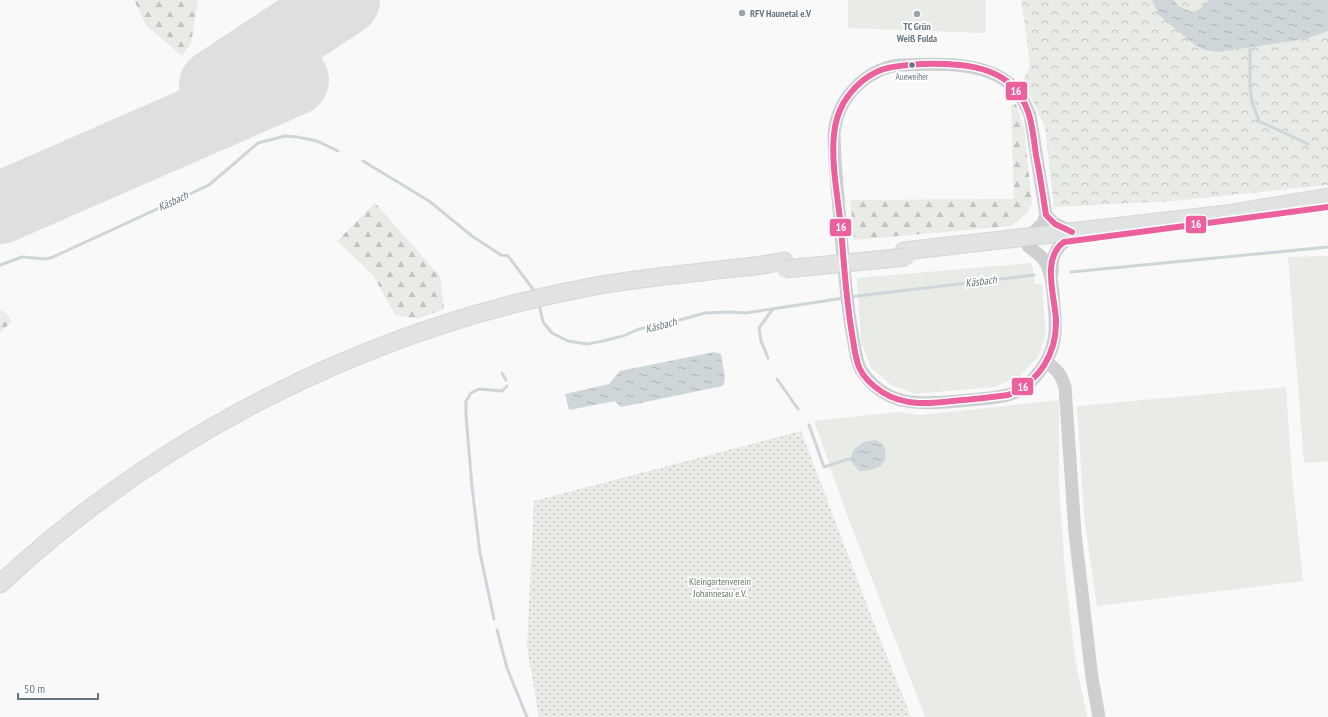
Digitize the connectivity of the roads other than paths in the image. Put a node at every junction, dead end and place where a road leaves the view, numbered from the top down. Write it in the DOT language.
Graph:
graph roads {
  1 [pos="1328,197"];
  2 [pos="1328,208"];
  3 [pos="1046,215"];
  4 [pos="1068,237"];
  5 [pos="1028,242"];
  6 [pos="1052,283"];
  7 [pos="1047,362"];
  8 [pos="0,584"];
  9 [pos="1099,717"];
  1 -- 4 [label="main road"];
  2 -- 4 [label="main road"];
  3 -- 4 [label="street"];
  3 -- 5 [label="street"];
  3 -- 7 [label="street"];
  4 -- 5 [label="main road"];
  4 -- 6 [label="street"];
  5 -- 6 [label="street"];
  5 -- 8 [label="main road, bridge"];
  6 -- 7 [label="street"];
  7 -- 9 [label="street"];
}
